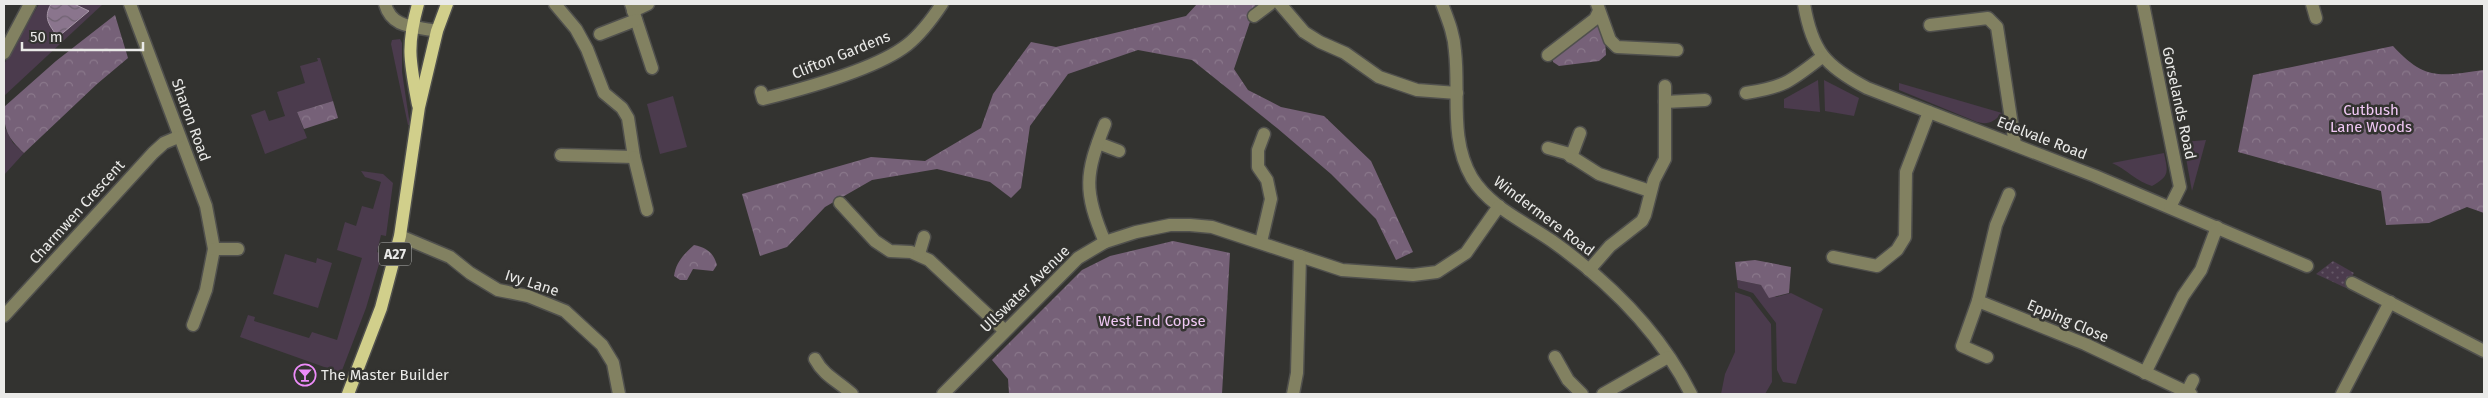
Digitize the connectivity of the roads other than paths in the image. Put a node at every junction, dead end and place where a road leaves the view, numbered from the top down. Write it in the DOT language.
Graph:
graph roads {
  1 [pos="30,4"];
  2 [pos="130,4"];
  3 [pos="384,4"];
  4 [pos="418,4"];
  5 [pos="447,4"];
  6 [pos="555,4"];
  7 [pos="648,4"];
  8 [pos="942,4"];
  9 [pos="1270,4"];
  10 [pos="1280,4"];
  11 [pos="1442,4"];
  12 [pos="1804,4"];
  13 [pos="2142,4"];
  14 [pos="2312,4"];
  15 [pos="1598,6"];
  16 [pos="633,12"];
  17 [pos="1254,16"];
  18 [pos="2316,18"];
  19 [pos="1930,25"];
  20 [pos="412,26"];
  21 [pos="438,31"];
  22 [pos="600,34"];
  23 [pos="1677,50"];
  24 [pos="4,53"];
  25 [pos="1548,55"];
  26 [pos="1822,57"];
  27 [pos="652,68"];
  28 [pos="1665,86"];
  29 [pos="1457,93"];
  30 [pos="1746,93"];
  31 [pos="763,99"];
  32 [pos="1706,100"];
  33 [pos="1665,102"];
  34 [pos="419,107"];
  35 [pos="1929,112"];
  36 [pos="1105,124"];
  37 [pos="1580,133"];
  38 [pos="1264,134"];
  39 [pos="178,137"];
  40 [pos="1098,143"];
  41 [pos="2015,144"];
  42 [pos="1548,148"];
  43 [pos="1119,151"];
  44 [pos="561,156"];
  45 [pos="634,157"];
  46 [pos="1571,157"];
  47 [pos="1650,191"];
  48 [pos="2009,194"];
  49 [pos="840,203"];
  50 [pos="1499,206"];
  51 [pos="2170,208"];
  52 [pos="647,210"];
  53 [pos="2217,227"];
  54 [pos="400,236"];
  55 [pos="924,238"];
  56 [pos="1105,242"];
  57 [pos="1261,242"];
  58 [pos="238,249"];
  59 [pos="214,250"];
  60 [pos="919,254"];
  61 [pos="1300,256"];
  62 [pos="1834,257"];
  63 [pos="2307,266"];
  64 [pos="1589,270"];
  65 [pos="2352,283"];
  66 [pos="1978,302"];
  67 [pos="2390,302"];
  68 [pos="4,316"];
  69 [pos="193,326"];
  70 [pos="1004,330"];
  71 [pos="2484,351"];
  72 [pos="1555,357"];
  73 [pos="1668,357"];
  74 [pos="1987,357"];
  75 [pos="815,359"];
  76 [pos="2145,373"];
  77 [pos="2190,389"];
  78 [pos="348,394"];
  79 [pos="619,394"];
  80 [pos="852,394"];
  81 [pos="943,394"];
  82 [pos="1294,394"];
  83 [pos="1582,394"];
  84 [pos="1602,394"];
  85 [pos="1691,394"];
  86 [pos="2342,394"];
  1 -- 24 [label="street"];
  2 -- 39 [label="street, Sharon Road"];
  3 -- 20 [label="street"];
  4 -- 20 [label="main road, A27"];
  5 -- 21 [label="main road, A27"];
  6 -- 45 [label="street"];
  7 -- 16 [label="street"];
  8 -- 31 [label="street, Clifton Gardens"];
  9 -- 17 [label="street"];
  10 -- 29 [label="street"];
  11 -- 29 [label="street, Windermere Road"];
  12 -- 26 [label="street, Edelvale Road"];
  13 -- 51 [label="street, Gorselands Road"];
  14 -- 18 [label="street"];
  15 -- 23 [label="street"];
  15 -- 25 [label="street"];
  16 -- 22 [label="street"];
  16 -- 27 [label="street"];
  19 -- 41 [label="street"];
  20 -- 21 [label="street"];
  20 -- 34 [label="main road, A27"];
  21 -- 34 [label="main road, A27"];
  26 -- 30 [label="street"];
  26 -- 35 [label="street, Edelvale Road"];
  28 -- 33 [label="street"];
  29 -- 50 [label="street, Windermere Road"];
  32 -- 33 [label="street"];
  33 -- 47 [label="street"];
  34 -- 54 [label="main road, A27"];
  35 -- 41 [label="street, Edelvale Road"];
  35 -- 62 [label="street"];
  36 -- 40 [label="street"];
  37 -- 46 [label="street"];
  38 -- 57 [label="street"];
  39 -- 59 [label="street, Sharon Road"];
  39 -- 68 [label="street, Charmwen Crescent"];
  40 -- 43 [label="street"];
  40 -- 56 [label="street"];
  41 -- 51 [label="street, Edelvale Road"];
  42 -- 46 [label="street"];
  44 -- 45 [label="street"];
  45 -- 52 [label="street"];
  46 -- 47 [label="street"];
  47 -- 64 [label="street"];
  48 -- 66 [label="street"];
  49 -- 60 [label="street"];
  50 -- 61 [label="street, Ullswater Avenue"];
  50 -- 64 [label="street, Windermere Road"];
  51 -- 53 [label="street, Edelvale Road"];
  53 -- 63 [label="street, Edelvale Road"];
  53 -- 76 [label="street"];
  54 -- 78 [label="main road, A27"];
  54 -- 79 [label="street, Ivy Lane"];
  55 -- 60 [label="street"];
  56 -- 57 [label="street, Ullswater Avenue"];
  56 -- 70 [label="street, Ullswater Avenue"];
  57 -- 61 [label="street, Ullswater Avenue"];
  58 -- 59 [label="street"];
  59 -- 69 [label="street, Sharon Road"];
  60 -- 70 [label="street"];
  61 -- 82 [label="street"];
  64 -- 73 [label="street, Windermere Road"];
  65 -- 67 [label="street"];
  66 -- 74 [label="street"];
  66 -- 76 [label="street, Epping Close"];
  67 -- 71 [label="street"];
  67 -- 86 [label="street"];
  70 -- 81 [label="street, Ullswater Avenue"];
  72 -- 83 [label="street"];
  73 -- 84 [label="street"];
  73 -- 85 [label="street, Windermere Road"];
  75 -- 80 [label="street"];
  76 -- 77 [label="street, Epping Close"];
}
